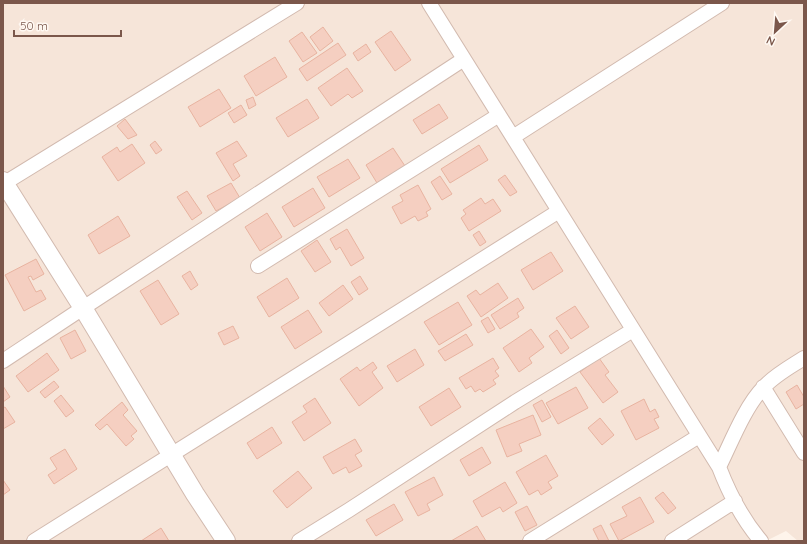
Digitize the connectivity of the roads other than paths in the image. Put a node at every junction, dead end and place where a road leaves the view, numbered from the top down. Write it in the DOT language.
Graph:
graph roads {
  1 [pos="296,3"];
  2 [pos="429,3"];
  3 [pos="722,3"];
  4 [pos="464,59"];
  5 [pos="498,115"];
  6 [pos="513,138"];
  7 [pos="4,183"];
  8 [pos="559,211"];
  9 [pos="258,266"];
  10 [pos="83,308"];
  11 [pos="633,330"];
  12 [pos="804,358"];
  13 [pos="3,361"];
  14 [pos="763,387"];
  15 [pos="699,436"];
  16 [pos="804,454"];
  17 [pos="171,455"];
  18 [pos="719,467"];
  19 [pos="735,501"];
  20 [pos="34,541"];
  21 [pos="226,541"];
  22 [pos="299,541"];
  23 [pos="530,541"];
  24 [pos="672,541"];
  25 [pos="761,541"];
  1 -- 7 [label="street"];
  2 -- 4 [label="street"];
  3 -- 6 [label="street"];
  4 -- 5 [label="street"];
  4 -- 10 [label="street"];
  5 -- 6 [label="street"];
  5 -- 9 [label="street"];
  6 -- 8 [label="street"];
  7 -- 10 [label="street"];
  8 -- 11 [label="street"];
  8 -- 17 [label="street"];
  10 -- 13 [label="street"];
  10 -- 17 [label="street"];
  11 -- 15 [label="street"];
  11 -- 22 [label="street"];
  12 -- 14 [label="street"];
  14 -- 16 [label="street"];
  14 -- 18 [label="street"];
  15 -- 18 [label="street"];
  15 -- 23 [label="street"];
  17 -- 20 [label="street"];
  17 -- 21 [label="street"];
  18 -- 19 [label="street"];
  19 -- 24 [label="street"];
  19 -- 25 [label="street"];
}
